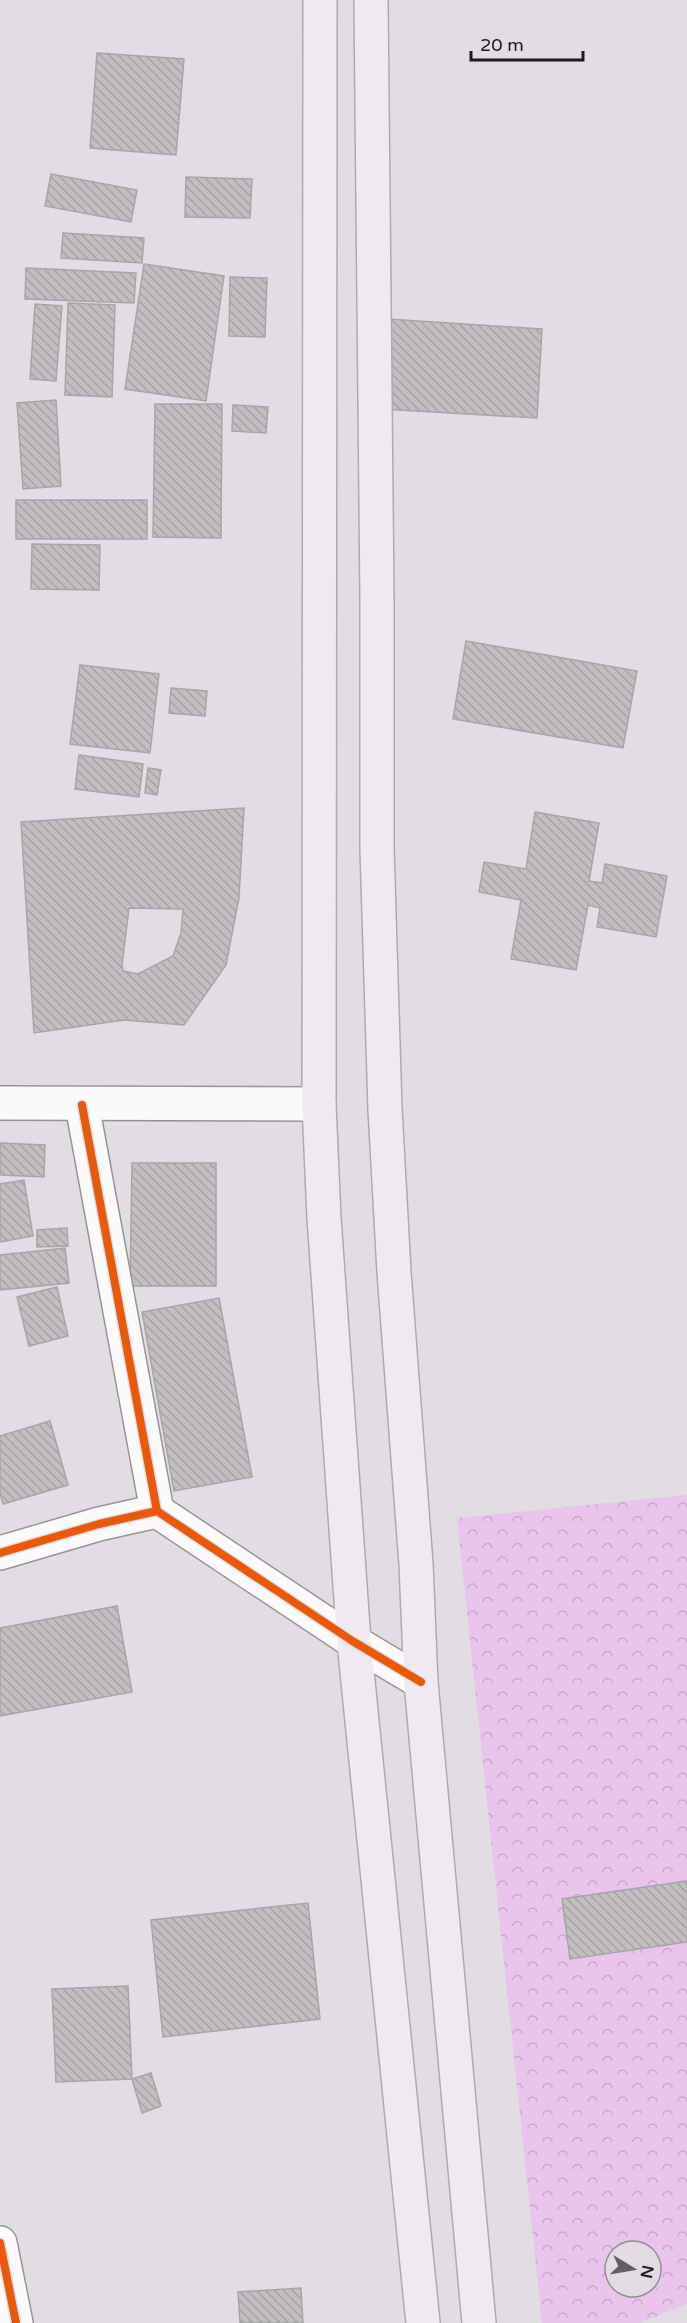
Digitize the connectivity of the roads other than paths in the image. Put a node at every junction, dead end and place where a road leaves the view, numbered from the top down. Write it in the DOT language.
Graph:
graph roads {
  1 [pos="320,0"];
  2 [pos="371,0"];
  3 [pos="0,1103"];
  4 [pos="319,1104"];
  5 [pos="82,1105"];
  6 [pos="157,1511"];
  7 [pos="0,1553"];
  8 [pos="354,1642"];
  9 [pos="421,1682"];
  10 [pos="0,2243"];
  11 [pos="16,2323"];
  12 [pos="423,2323"];
  13 [pos="479,2323"];
  1 -- 4 [label="main road"];
  2 -- 9 [label="main road"];
  3 -- 5 [label="street"];
  4 -- 5 [label="street"];
  4 -- 8 [label="main road"];
  5 -- 6 [label="street"];
  6 -- 7 [label="street"];
  6 -- 8 [label="street"];
  8 -- 9 [label="street"];
  8 -- 12 [label="main road"];
  9 -- 13 [label="main road"];
  10 -- 11 [label="street"];
}
